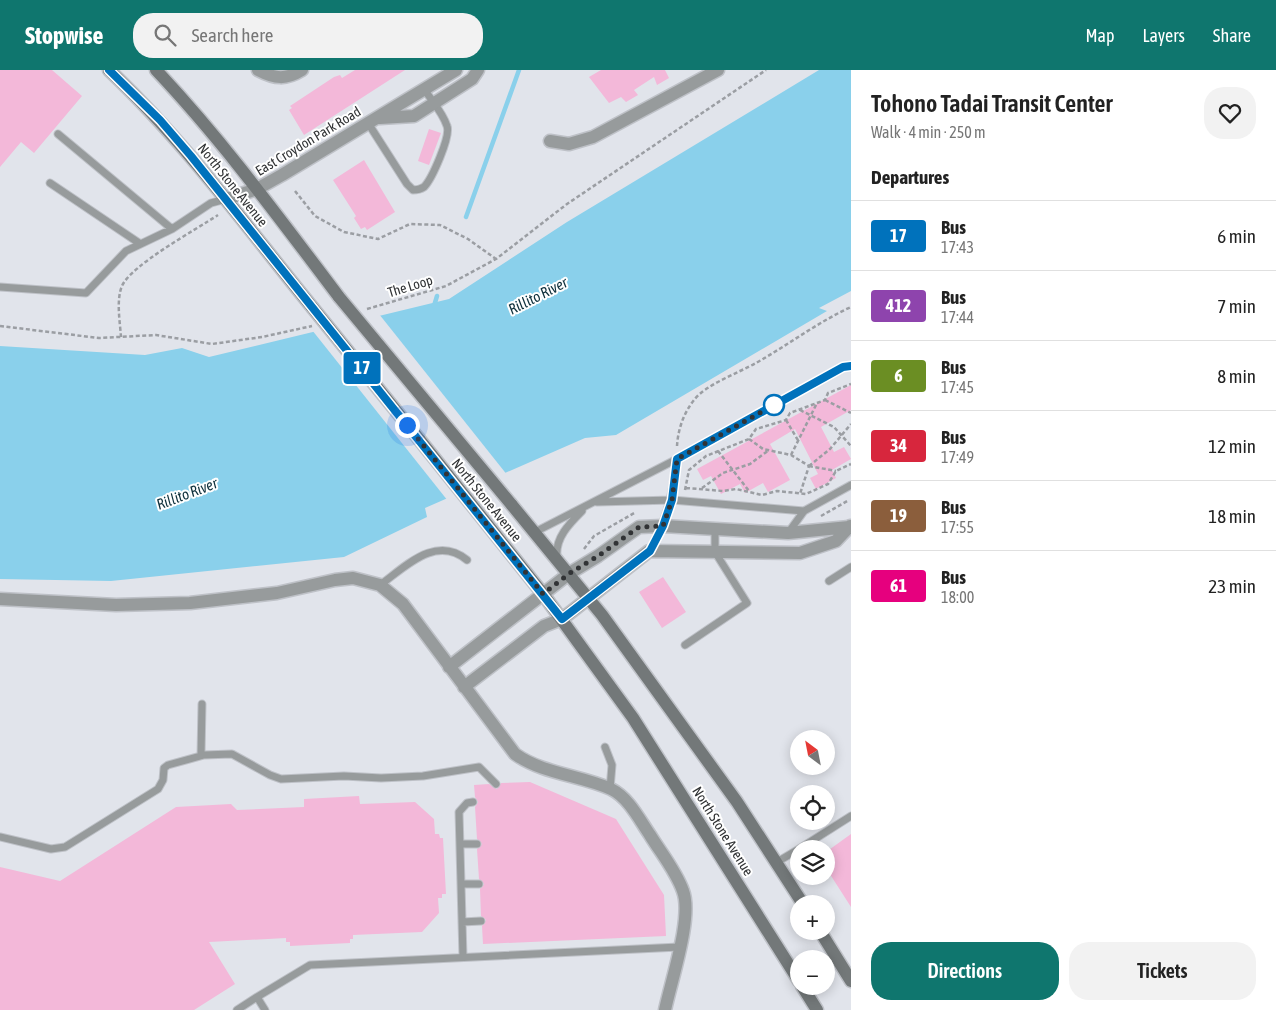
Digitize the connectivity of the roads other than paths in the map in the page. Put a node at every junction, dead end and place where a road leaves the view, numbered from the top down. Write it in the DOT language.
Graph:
graph roads {
  1 [pos="109,70"];
  2 [pos="156,70"];
  3 [pos="258,70"];
  4 [pos="302,70"];
  5 [pos="456,70"];
  6 [pos="718,70"];
  7 [pos="472,73"];
  8 [pos="424,89"];
  9 [pos="434,104"];
  10 [pos="373,120"];
  11 [pos="58,134"];
  12 [pos="550,141"];
  13 [pos="50,183"];
  14 [pos="257,188"];
  15 [pos="226,198"];
  16 [pos="172,228"];
  17 [pos="139,243"];
  18 [pos="0,287"];
  19 [pos="851,366"];
  20 [pos="677,459"];
  21 [pos="851,484"];
  22 [pos="672,500"];
  23 [pos="591,504"];
  24 [pos="804,511"];
  25 [pos="663,526"];
  26 [pos="850,526"];
  27 [pos="715,529"];
  28 [pos="535,532"];
  29 [pos="788,533"];
  30 [pos="650,551"];
  31 [pos="715,552"];
  32 [pos="557,558"];
  33 [pos="467,560"];
  34 [pos="851,566"];
  35 [pos="570,573"];
  36 [pos="829,581"];
  37 [pos="380,585"];
  38 [pos="543,594"];
  39 [pos="589,597"];
  40 [pos="0,600"];
  41 [pos="562,619"];
  42 [pos="685,644"];
  43 [pos="449,667"];
  44 [pos="464,687"];
  45 [pos="202,704"];
  46 [pos="605,747"];
  47 [pos="201,755"];
  48 [pos="496,784"];
  49 [pos="610,789"];
  50 [pos="473,802"];
  51 [pos="851,816"];
  52 [pos="0,838"];
  53 [pos="813,840"];
  54 [pos="460,844"];
  55 [pos="477,844"];
  56 [pos="790,854"];
  57 [pos="777,862"];
  58 [pos="461,884"];
  59 [pos="479,884"];
  60 [pos="797,895"];
  61 [pos="462,922"];
  62 [pos="481,922"];
  63 [pos="826,940"];
  64 [pos="679,947"];
  65 [pos="463,957"];
  66 [pos="790,967"];
  67 [pos="851,981"];
  68 [pos="808,995"];
  69 [pos="257,997"];
  70 [pos="237,1010"];
  71 [pos="265,1010"];
  72 [pos="665,1010"];
  73 [pos="817,1010"];
  1 -- 15 [label="main road, North Stone Avenue"];
  2 -- 14 [label="main road, North Stone Avenue"];
  3 -- 4 [label="street"];
  5 -- 8 [label="street, East Croydon Park Road"];
  6 -- 12 [label="street"];
  7 -- 9 [label="street, East Croydon Park Road"];
  8 -- 9 [label="lane"];
  8 -- 10 [label="street, East Croydon Park Road"];
  9 -- 10 [label="street, East Croydon Park Road"];
  9 -- 10 [label="lane"];
  10 -- 14 [label="street, East Croydon Park Road"];
  11 -- 16 [label="lane"];
  13 -- 17 [label="lane"];
  14 -- 15 [label="street, East Croydon Park Road"];
  14 -- 28 [label="main road, North Stone Avenue, bridge"];
  15 -- 16 [label="lane"];
  15 -- 38 [label="main road, North Stone Avenue, bridge"];
  16 -- 17 [label="lane"];
  17 -- 18 [label="lane"];
  19 -- 20 [label="lane"];
  20 -- 22 [label="lane"];
  20 -- 23 [label="lane"];
  21 -- 24 [label="lane"];
  22 -- 23 [label="lane"];
  22 -- 24 [label="lane"];
  22 -- 25 [label="lane"];
  23 -- 28 [label="lane"];
  23 -- 32 [label="lane"];
  24 -- 29 [label="lane"];
  25 -- 27 [label="street"];
  25 -- 30 [label="lane"];
  25 -- 35 [label="street"];
  26 -- 29 [label="street"];
  26 -- 31 [label="street"];
  27 -- 29 [label="street"];
  27 -- 31 [label="lane"];
  28 -- 32 [label="main road, North Stone Avenue"];
  30 -- 31 [label="street"];
  30 -- 39 [label="street"];
  31 -- 42 [label="lane"];
  32 -- 35 [label="main road, North Stone Avenue"];
  33 -- 37 [label="lane"];
  34 -- 36 [label="lane"];
  35 -- 38 [label="street"];
  35 -- 39 [label="main road, North Stone Avenue"];
  37 -- 40 [label="street"];
  37 -- 43 [label="street"];
  38 -- 41 [label="main road, North Stone Avenue"];
  38 -- 43 [label="street"];
  39 -- 41 [label="street"];
  39 -- 57 [label="main road, North Stone Avenue"];
  41 -- 44 [label="street"];
  41 -- 66 [label="main road, North Stone Avenue"];
  43 -- 44 [label="street"];
  44 -- 49 [label="street"];
  45 -- 47 [label="lane"];
  46 -- 49 [label="lane"];
  47 -- 48 [label="lane"];
  47 -- 52 [label="lane"];
  49 -- 64 [label="street"];
  50 -- 54 [label="lane"];
  51 -- 53 [label="lane"];
  54 -- 55 [label="lane"];
  54 -- 58 [label="lane"];
  56 -- 57 [label="lane"];
  57 -- 60 [label="main road, North Stone Avenue"];
  58 -- 59 [label="lane"];
  58 -- 61 [label="lane"];
  61 -- 62 [label="lane"];
  61 -- 65 [label="lane"];
  63 -- 67 [label="main road"];
  64 -- 65 [label="lane"];
  64 -- 72 [label="street"];
  65 -- 69 [label="lane"];
  68 -- 73 [label="main road"];
  69 -- 70 [label="lane"];
  69 -- 71 [label="lane"];
}
